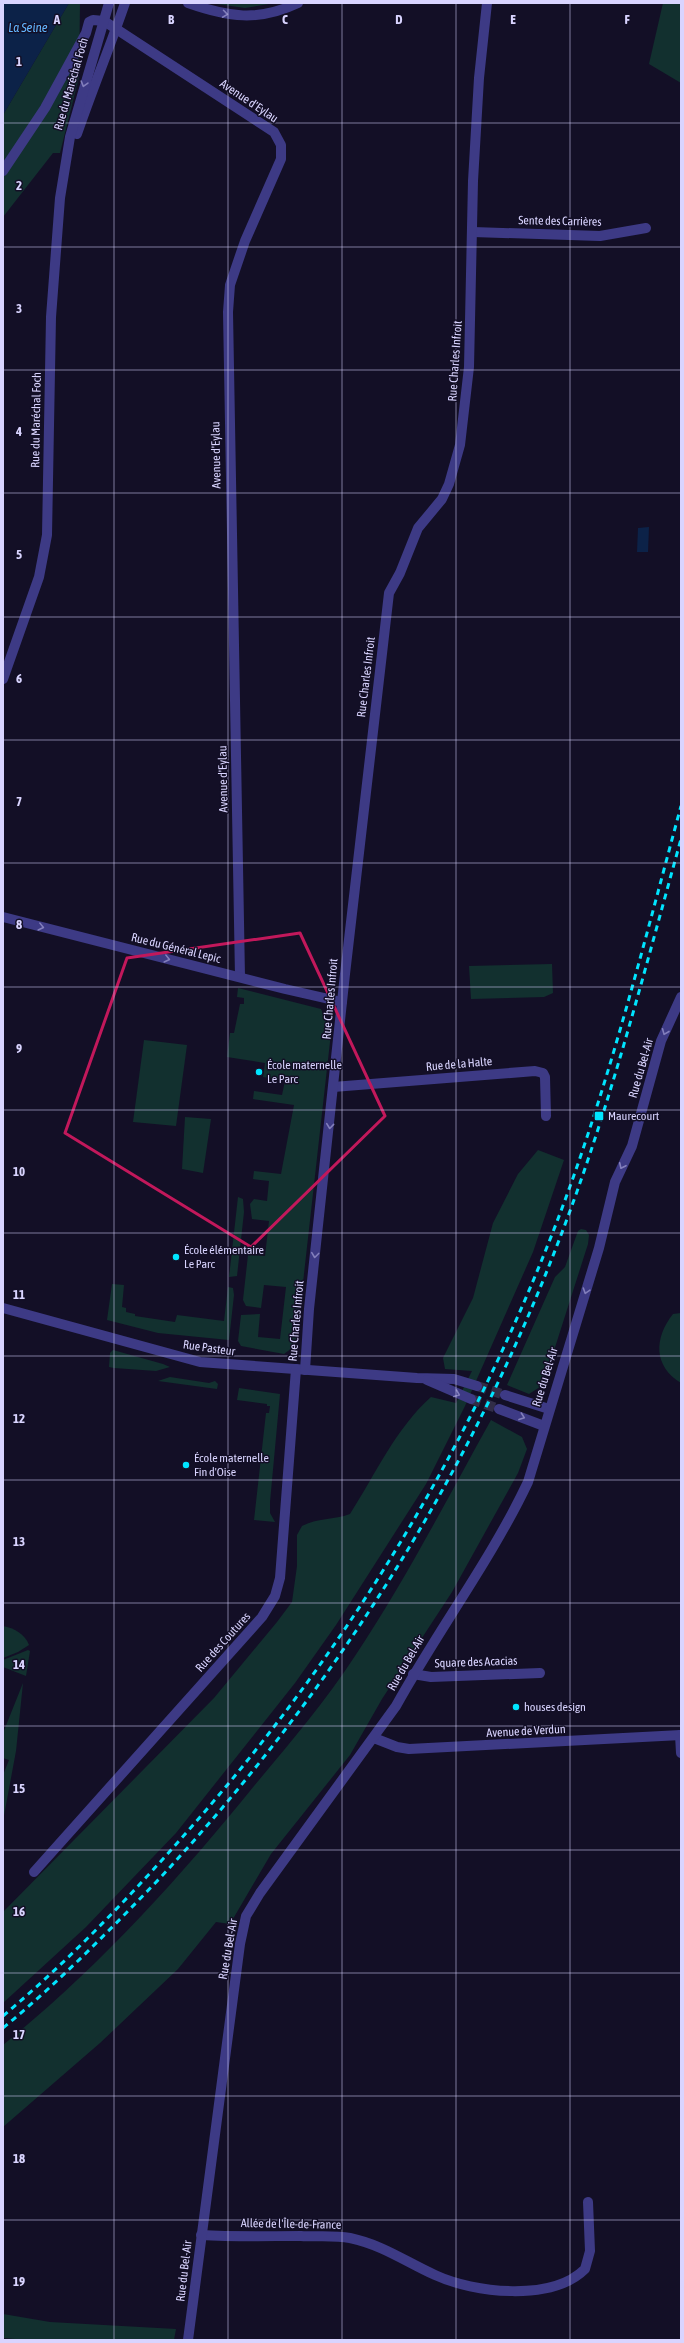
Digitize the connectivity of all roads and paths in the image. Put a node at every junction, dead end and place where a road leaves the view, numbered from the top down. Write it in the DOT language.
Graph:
graph roads {
  1 [pos="109,3"];
  2 [pos="124,3"];
  3 [pos="188,3"];
  4 [pos="298,3"];
  5 [pos="487,3"];
  6 [pos="102,24"];
  7 [pos="116,29"];
  8 [pos="86,33"];
  9 [pos="74,54"];
  10 [pos="90,61"];
  11 [pos="68,156"];
  12 [pos="3,171"];
  13 [pos="646,228"];
  14 [pos="472,232"];
  15 [pos="3,679"];
  16 [pos="3,917"];
  17 [pos="240,978"];
  18 [pos="681,997"];
  19 [pos="342,1002"];
  20 [pos="333,1087"];
  21 [pos="546,1116"];
  22 [pos="3,1308"];
  23 [pos="301,1370"];
  24 [pos="417,1378"];
  25 [pos="477,1386"];
  26 [pos="505,1395"];
  27 [pos="471,1399"];
  28 [pos="499,1409"];
  29 [pos="549,1409"];
  30 [pos="544,1426"];
  31 [pos="540,1673"];
  32 [pos="413,1674"];
  33 [pos="680,1735"];
  34 [pos="374,1738"];
  35 [pos="681,1753"];
  36 [pos="34,1872"];
  37 [pos="588,2202"];
  38 [pos="201,2235"];
  39 [pos="188,2340"];
  1 -- 6 [label="street, Rue du Maréchal Foch"];
  2 -- 7 [label="street, Rue du Maréchal Foch"];
  3 -- 4 [label="street, one-way"];
  5 -- 14 [label="street, Rue Charles Infroit"];
  6 -- 7 [label="street"];
  6 -- 8 [label="street"];
  6 -- 8 [label="street"];
  6 -- 10 [label="street, Rue du Maréchal Foch"];
  7 -- 11 [label="street, Rue du Maréchal Foch"];
  7 -- 17 [label="street, Avenue d'Eylau"];
  8 -- 9 [label="street"];
  9 -- 10 [label="street"];
  9 -- 12 [label="street"];
  10 -- 11 [label="street, Rue du Maréchal Foch, one-way"];
  11 -- 15 [label="street, Rue du Maréchal Foch"];
  13 -- 14 [label="street, Sente des Carrières"];
  14 -- 19 [label="street, Rue Charles Infroit"];
  16 -- 17 [label="street, Rue du Général Lepic, one-way"];
  17 -- 19 [label="street, Rue du Général Lepic"];
  18 -- 29 [label="street, Rue du Bel-Air, one-way"];
  19 -- 20 [label="street, Rue Charles Infroit"];
  20 -- 21 [label="street, Rue de la Halte"];
  20 -- 23 [label="street, Rue Charles Infroit, one-way"];
  22 -- 23 [label="street, Rue Pasteur"];
  23 -- 24 [label="street, Rue Pasteur"];
  23 -- 36 [label="street, Rue des Coutures"];
  24 -- 25 [label="street, Rue Pasteur"];
  24 -- 27 [label="street, Rue Pasteur, one-way"];
  26 -- 29 [label="street"];
  28 -- 30 [label="street, one-way"];
  29 -- 30 [label="street, Rue du Bel-Air"];
  30 -- 32 [label="street, Rue du Bel-Air"];
  31 -- 32 [label="street, Square des Acacias"];
  32 -- 34 [label="street, Rue du Bel-Air"];
  33 -- 34 [label="street, Avenue de Verdun"];
  33 -- 35 [label="street"];
  34 -- 38 [label="street, Rue du Bel-Air"];
  37 -- 38 [label="street, Allée de l'Île-de-France"];
  38 -- 39 [label="street, Rue du Bel-Air"];
}
